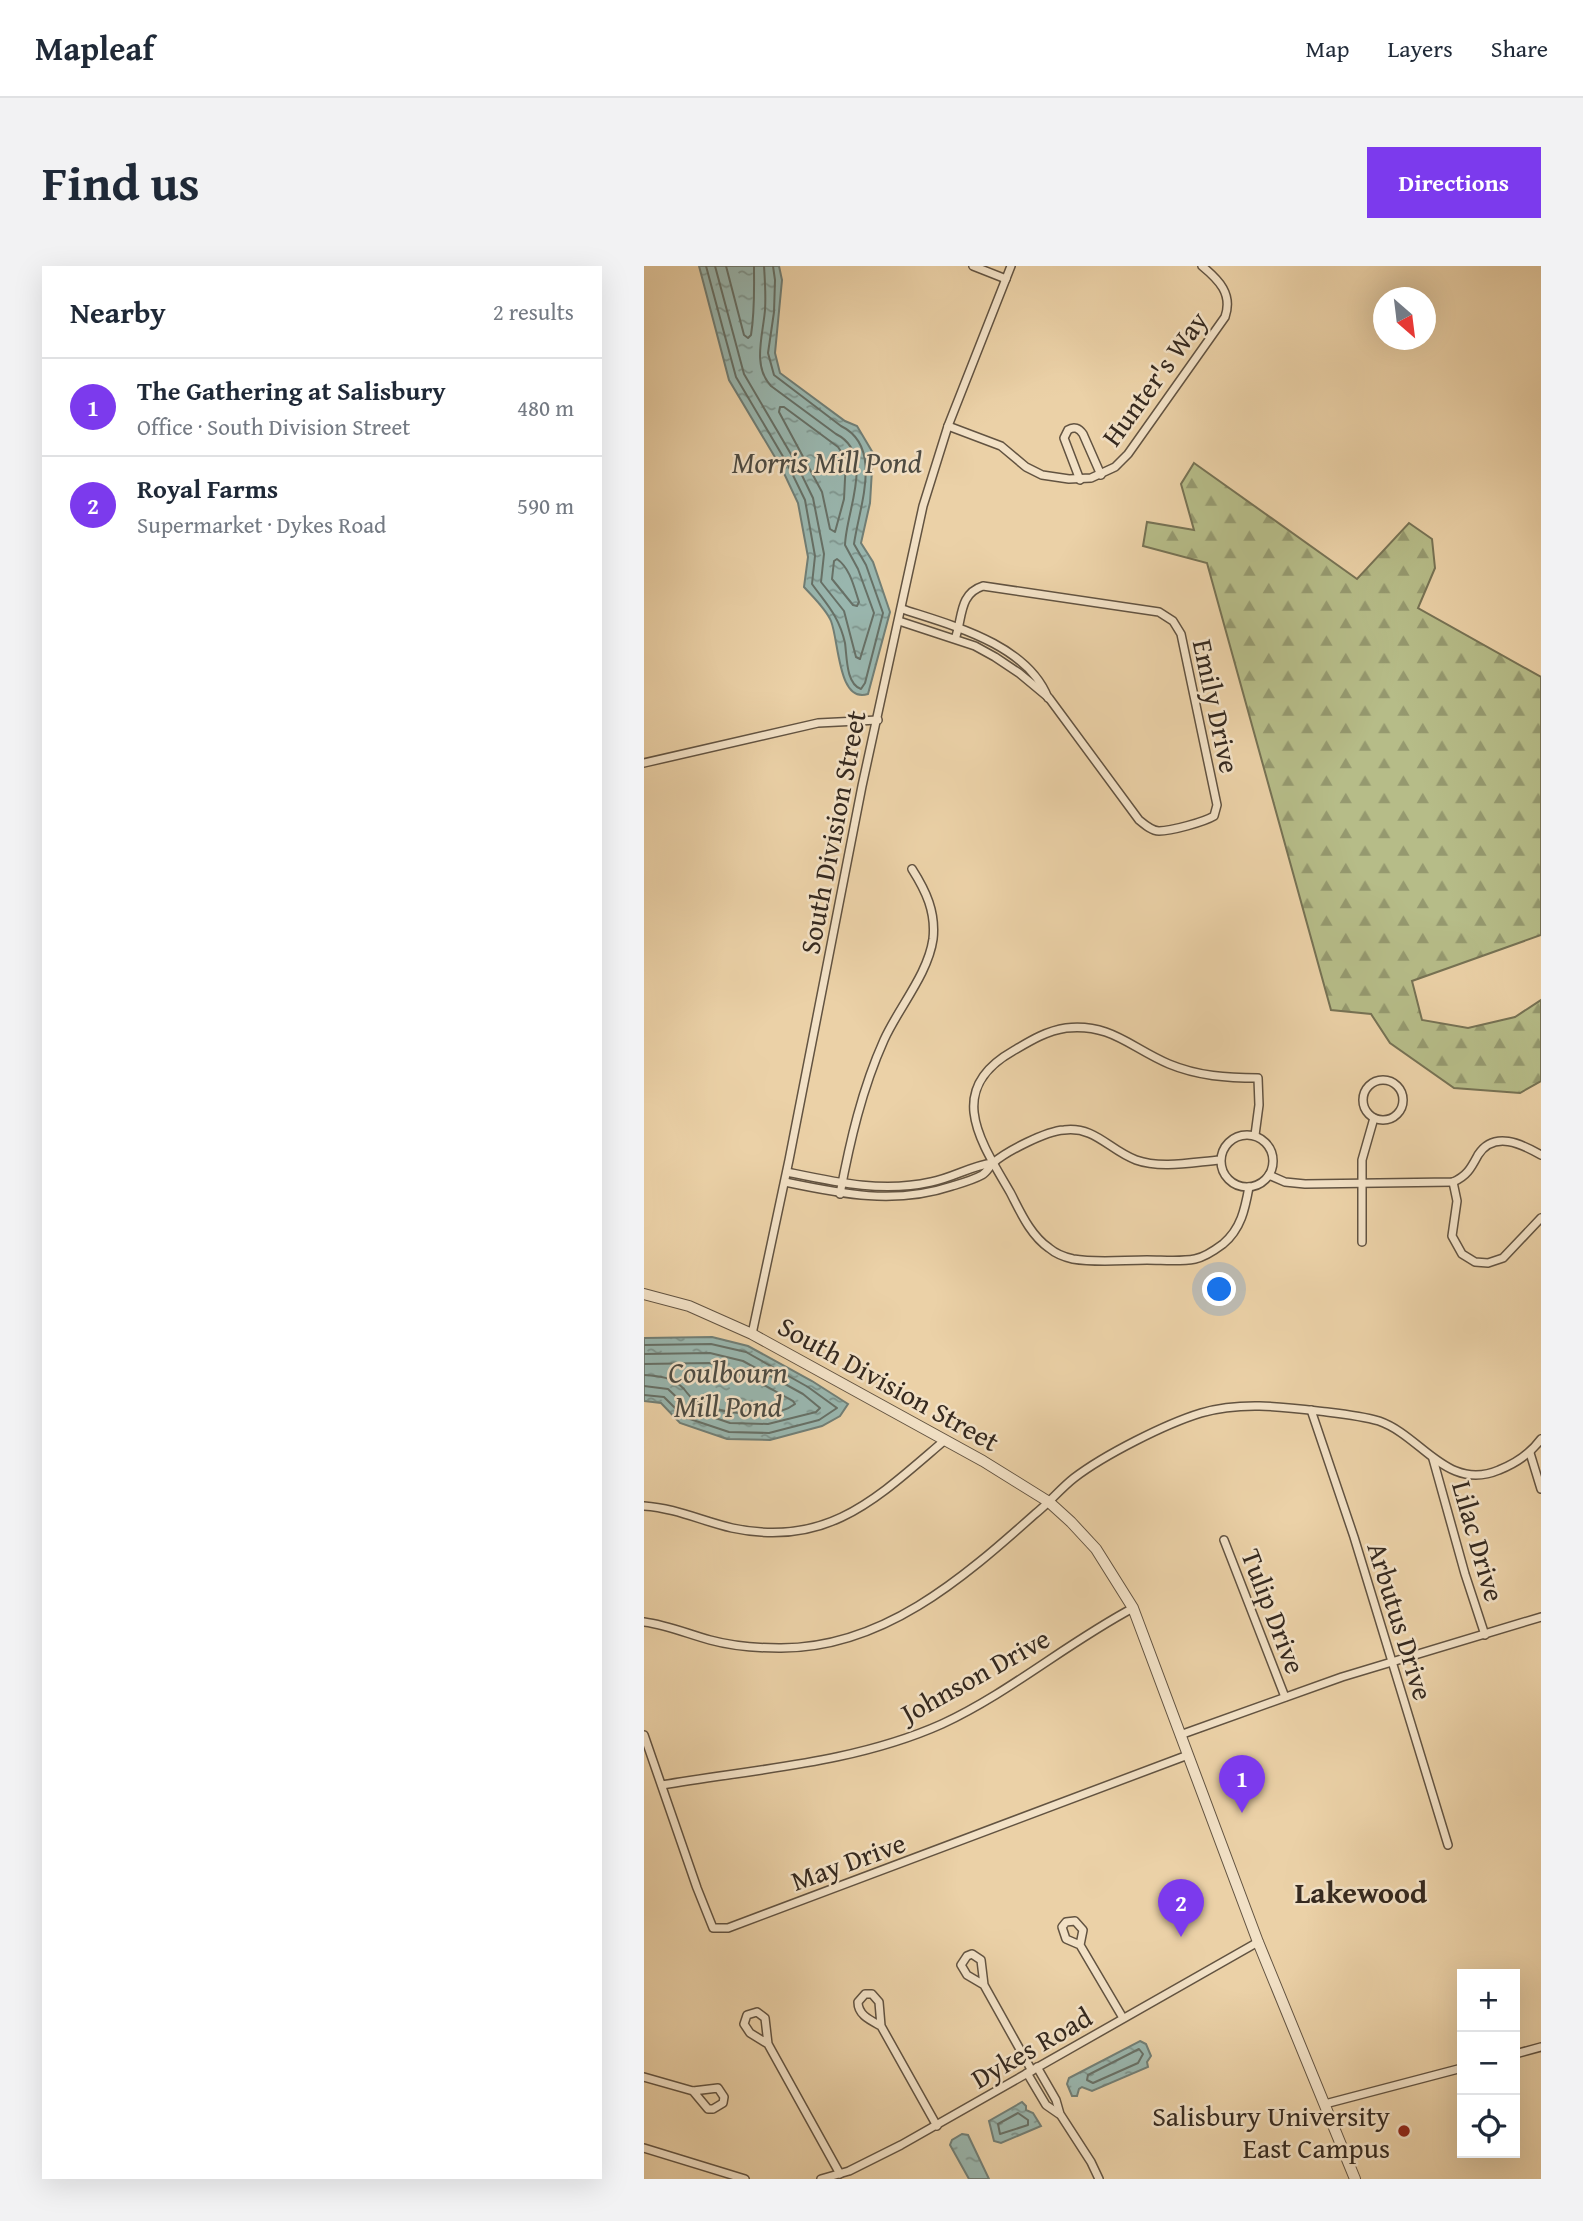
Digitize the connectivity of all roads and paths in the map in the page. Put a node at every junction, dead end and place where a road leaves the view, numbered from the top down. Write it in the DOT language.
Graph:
graph roads {
  1 [pos="973,266"];
  2 [pos="1011,266"];
  3 [pos="1202,266"];
  4 [pos="1006,279"];
  5 [pos="948,426"];
  6 [pos="1101,475"];
  7 [pos="1080,480"];
  8 [pos="902,609"];
  9 [pos="900,621"];
  10 [pos="960,628"];
  11 [pos="955,639"];
  12 [pos="1049,698"];
  13 [pos="878,720"];
  14 [pos="644,763"];
  15 [pos="912,869"];
  16 [pos="1374,1118"];
  17 [pos="1255,1135"];
  18 [pos="1541,1156"];
  19 [pos="1220,1160"];
  20 [pos="993,1163"];
  21 [pos="787,1172"];
  22 [pos="1269,1175"];
  23 [pos="785,1182"];
  24 [pos="1452,1182"];
  25 [pos="842,1184"];
  26 [pos="1361,1184"];
  27 [pos="1249,1187"];
  28 [pos="840,1194"];
  29 [pos="1541,1218"];
  30 [pos="1362,1242"];
  31 [pos="644,1294"];
  32 [pos="752,1334"];
  33 [pos="1311,1410"];
  34 [pos="1541,1439"];
  35 [pos="945,1440"];
  36 [pos="1530,1453"];
  37 [pos="1433,1458"];
  38 [pos="1541,1489"];
  39 [pos="1049,1502"];
  40 [pos="644,1506"];
  41 [pos="1224,1540"];
  42 [pos="1133,1608"];
  43 [pos="1541,1617"];
  44 [pos="644,1622"];
  45 [pos="1485,1635"];
  46 [pos="1391,1663"];
  47 [pos="1285,1697"];
  48 [pos="644,1735"];
  49 [pos="1180,1735"];
  50 [pos="1188,1755"];
  51 [pos="663,1785"];
  52 [pos="1448,1845"];
  53 [pos="1258,1942"];
  54 [pos="1080,1945"];
  55 [pos="984,1985"];
  56 [pos="1123,2018"];
  57 [pos="881,2026"];
  58 [pos="768,2044"];
  59 [pos="1541,2047"];
  60 [pos="1520,2053"];
  61 [pos="1457,2069"];
  62 [pos="1032,2070"];
  63 [pos="644,2077"];
  64 [pos="692,2091"];
  65 [pos="1325,2104"];
  66 [pos="937,2126"];
  67 [pos="644,2148"];
  68 [pos="844,2175"];
  69 [pos="745,2179"];
  70 [pos="821,2179"];
  71 [pos="1099,2179"];
  72 [pos="1355,2179"];
  1 -- 4 [label="street"];
  2 -- 4 [label="street, South Division Street"];
  3 -- 6 [label="street, Hunter's Way"];
  4 -- 5 [label="street, South Division Street"];
  5 -- 7 [label="street, Hunter's Way"];
  5 -- 8 [label="street, South Division Street"];
  6 -- 7 [label="street, Hunter's Way"];
  6 -- 7 [label="street"];
  8 -- 9 [label="street, South Division Street"];
  8 -- 10 [label="street, Emily Drive"];
  9 -- 11 [label="street, Emily Drive"];
  9 -- 13 [label="street, South Division Street"];
  10 -- 11 [label="street, Emily Drive"];
  10 -- 12 [label="street, Emily Drive"];
  10 -- 12 [label="street, Emily Drive"];
  11 -- 12 [label="street, Emily Drive"];
  13 -- 14 [label="street"];
  13 -- 21 [label="street, South Division Street"];
  15 -- 25 [label="street"];
  16 -- 16 [label="street"];
  16 -- 26 [label="street"];
  17 -- 19 [label="street"];
  17 -- 20 [label="street"];
  17 -- 22 [label="street"];
  18 -- 24 [label="street"];
  19 -- 20 [label="street"];
  19 -- 27 [label="street"];
  20 -- 25 [label="street"];
  20 -- 27 [label="street"];
  20 -- 28 [label="street"];
  21 -- 23 [label="street, South Division Street"];
  21 -- 25 [label="street"];
  22 -- 26 [label="street"];
  22 -- 27 [label="street"];
  23 -- 28 [label="street"];
  23 -- 32 [label="street, South Division Street"];
  24 -- 26 [label="street"];
  24 -- 29 [label="street"];
  25 -- 28 [label="street"];
  26 -- 30 [label="street"];
  31 -- 32 [label="street"];
  32 -- 35 [label="street, South Division Street"];
  33 -- 37 [label="street"];
  33 -- 39 [label="street"];
  33 -- 46 [label="street, Arbutus Drive"];
  34 -- 36 [label="street"];
  35 -- 39 [label="street, South Division Street"];
  35 -- 40 [label="street"];
  36 -- 37 [label="street"];
  36 -- 38 [label="street"];
  37 -- 45 [label="street, Lilac Drive"];
  39 -- 42 [label="street, South Division Street"];
  39 -- 44 [label="street"];
  41 -- 47 [label="street, Tulip Drive"];
  42 -- 49 [label="street, South Division Street"];
  42 -- 51 [label="street, Johnson Drive"];
  43 -- 45 [label="street"];
  45 -- 46 [label="street"];
  46 -- 47 [label="street"];
  46 -- 52 [label="street, Arbutus Drive"];
  47 -- 49 [label="street"];
  48 -- 51 [label="street, May Drive"];
  49 -- 50 [label="street, South Division Street"];
  50 -- 51 [label="street, May Drive"];
  50 -- 53 [label="street, South Division Street"];
  53 -- 56 [label="street, Dykes Road"];
  53 -- 65 [label="street, South Division Street"];
  54 -- 56 [label="street"];
  55 -- 62 [label="street"];
  56 -- 62 [label="street, Dykes Road"];
  57 -- 57 [label="street"];
  57 -- 66 [label="street"];
  58 -- 68 [label="street"];
  59 -- 60 [label="street"];
  61 -- 65 [label="street"];
  62 -- 66 [label="street, Dykes Road"];
  62 -- 71 [label="street"];
  63 -- 64 [label="street"];
  65 -- 72 [label="street, South Division Street"];
  66 -- 68 [label="street, Dykes Road"];
  67 -- 69 [label="street"];
  68 -- 70 [label="street, Dykes Road"];
}
